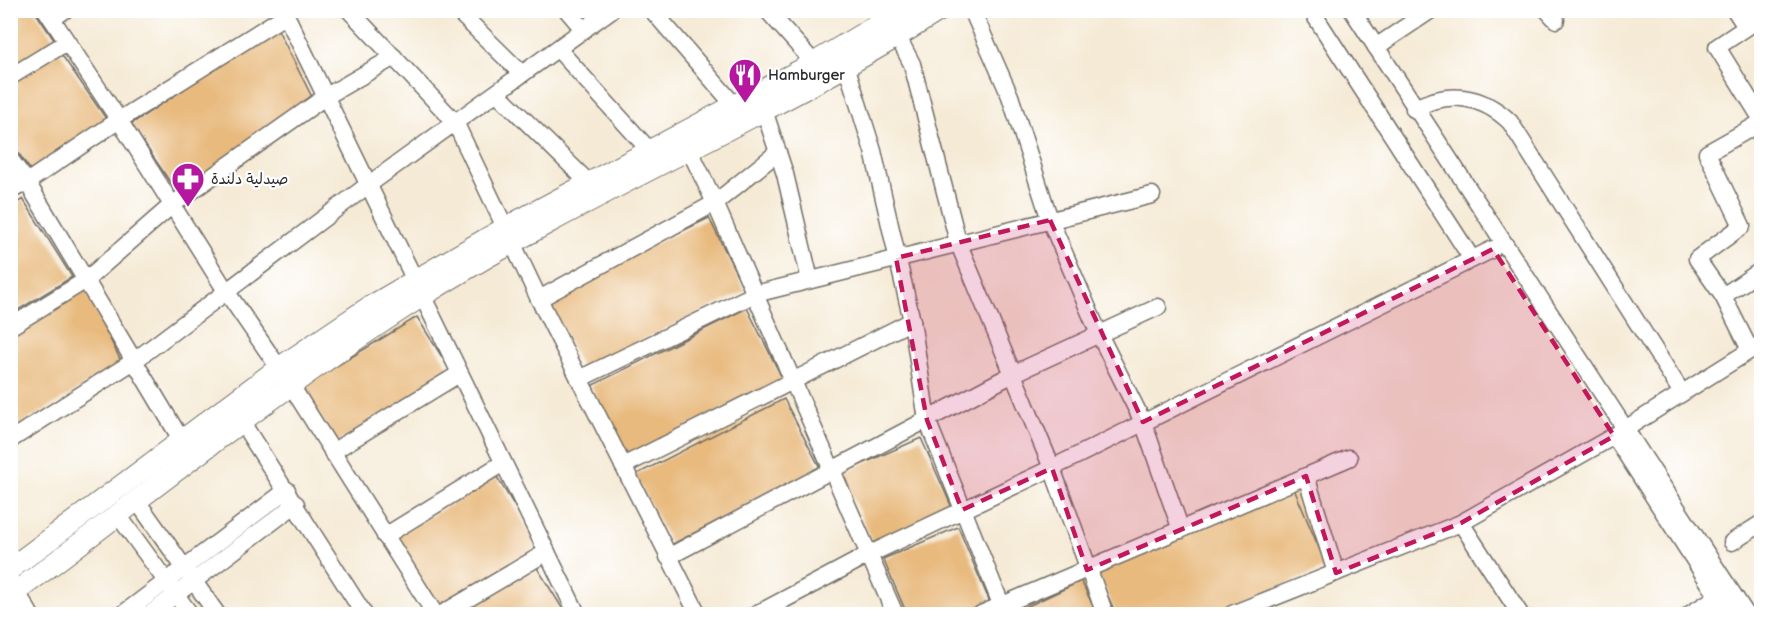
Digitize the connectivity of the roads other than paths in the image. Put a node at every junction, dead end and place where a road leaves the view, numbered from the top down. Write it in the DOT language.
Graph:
graph roads {
  1 [pos="349,10"];
  2 [pos="457,10"];
  3 [pos="567,10"];
  4 [pos="611,10"];
  5 [pos="652,10"];
  6 [pos="767,10"];
  7 [pos="940,10"];
  8 [pos="972,10"];
  9 [pos="1311,10"];
  10 [pos="1339,10"];
  11 [pos="1352,10"];
  12 [pos="1431,10"];
  13 [pos="1735,10"];
  14 [pos="288,12"];
  15 [pos="54,13"];
  16 [pos="1761,17"];
  17 [pos="891,20"];
  18 [pos="1746,27"];
  19 [pos="584,30"];
  20 [pos="67,42"];
  21 [pos="1376,47"];
  22 [pos="558,49"];
  23 [pos="394,57"];
  24 [pos="814,63"];
  25 [pos="846,65"];
  26 [pos="522,74"];
  27 [pos="10,77"];
  28 [pos="497,93"];
  29 [pos="325,97"];
  30 [pos="734,105"];
  31 [pos="1414,109"];
  32 [pos="765,110"];
  33 [pos="119,120"];
  34 [pos="1761,121"];
  35 [pos="455,122"];
  36 [pos="686,142"];
  37 [pos="651,151"];
  38 [pos="778,152"];
  39 [pos="10,159"];
  40 [pos="27,182"];
  41 [pos="589,183"];
  42 [pos="368,185"];
  43 [pos="10,191"];
  44 [pos="1152,195"];
  45 [pos="716,203"];
  46 [pos="172,204"];
  47 [pos="1050,220"];
  48 [pos="508,236"];
  49 [pos="958,242"];
  50 [pos="1493,249"];
  51 [pos="896,258"];
  52 [pos="1472,259"];
  53 [pos="1761,270"];
  54 [pos="86,280"];
  55 [pos="810,280"];
  56 [pos="418,288"];
  57 [pos="226,291"];
  58 [pos="755,294"];
  59 [pos="1723,296"];
  60 [pos="539,299"];
  61 [pos="1158,307"];
  62 [pos="912,321"];
  63 [pos="10,327"];
  64 [pos="1100,334"];
  65 [pos="1756,346"];
  66 [pos="134,361"];
  67 [pos="459,374"];
  68 [pos="1013,374"];
  69 [pos="284,376"];
  70 [pos="579,379"];
  71 [pos="792,380"];
  72 [pos="1682,393"];
  73 [pos="927,420"];
  74 [pos="241,421"];
  75 [pos="1143,422"];
  76 [pos="1619,433"];
  77 [pos="10,440"];
  78 [pos="182,441"];
  79 [pos="332,452"];
  80 [pos="1349,458"];
  81 [pos="503,463"];
  82 [pos="622,466"];
  83 [pos="1052,468"];
  84 [pos="831,470"];
  85 [pos="1306,476"];
  86 [pos="292,497"];
  87 [pos="137,501"];
  88 [pos="962,510"];
  89 [pos="118,515"];
  90 [pos="1461,523"];
  91 [pos="1761,523"];
  92 [pos="1180,530"];
  93 [pos="386,536"];
  94 [pos="1732,542"];
  95 [pos="547,552"];
  96 [pos="870,554"];
  97 [pos="668,557"];
  98 [pos="10,569"];
  99 [pos="1087,570"];
  100 [pos="1336,573"];
  101 [pos="188,575"];
  102 [pos="172,588"];
  103 [pos="13,589"];
  104 [pos="1717,597"];
  105 [pos="1265,608"];
  106 [pos="1003,610"];
  107 [pos="356,612"];
  108 [pos="30,615"];
  109 [pos="123,615"];
  110 [pos="150,615"];
  111 [pos="190,615"];
  112 [pos="217,615"];
  113 [pos="435,615"];
  114 [pos="442,615"];
  115 [pos="577,615"];
  116 [pos="698,615"];
  117 [pos="757,615"];
  118 [pos="895,615"];
  119 [pos="981,615"];
  120 [pos="1105,615"];
  121 [pos="1232,615"];
  122 [pos="1520,615"];
  123 [pos="1690,615"];
  124 [pos="1730,615"];
  125 [pos="1746,615"];
  1 -- 23 [label="street"];
  2 -- 26 [label="street"];
  3 -- 19 [label="street"];
  4 -- 19 [label="street"];
  5 -- 30 [label="street"];
  6 -- 24 [label="street"];
  7 -- 17 [label="main road"];
  8 -- 47 [label="street"];
  9 -- 52 [label="street"];
  10 -- 50 [label="street"];
  11 -- 21 [label="street"];
  12 -- 21 [label="street"];
  13 -- 18 [label="street"];
  14 -- 29 [label="street"];
  14 -- 33 [label="street"];
  15 -- 20 [label="street"];
  16 -- 18 [label="street"];
  17 -- 24 [label="main road"];
  17 -- 25 [label="main road"];
  17 -- 49 [label="street"];
  18 -- 34 [label="street"];
  19 -- 22 [label="street"];
  20 -- 27 [label="street"];
  20 -- 33 [label="street"];
  21 -- 31 [label="street"];
  22 -- 26 [label="street"];
  22 -- 37 [label="street"];
  23 -- 29 [label="street"];
  23 -- 35 [label="street"];
  24 -- 30 [label="main road"];
  25 -- 32 [label="main road"];
  25 -- 51 [label="street"];
  26 -- 28 [label="street"];
  28 -- 35 [label="street"];
  28 -- 41 [label="street"];
  29 -- 42 [label="street"];
  29 -- 46 [label="street"];
  30 -- 36 [label="main road"];
  31 -- 72 [label="street"];
  31 -- 76 [label="street"];
  32 -- 36 [label="main road"];
  32 -- 38 [label="street"];
  33 -- 40 [label="street"];
  33 -- 46 [label="street"];
  34 -- 59 [label="street"];
  35 -- 42 [label="street"];
  35 -- 48 [label="street"];
  36 -- 37 [label="main road"];
  36 -- 45 [label="street"];
  36 -- 48 [label="main road"];
  37 -- 41 [label="main road"];
  38 -- 45 [label="street"];
  38 -- 55 [label="street"];
  39 -- 40 [label="street"];
  40 -- 43 [label="street"];
  40 -- 54 [label="street"];
  41 -- 48 [label="main road"];
  42 -- 56 [label="street"];
  42 -- 57 [label="street"];
  44 -- 47 [label="street"];
  45 -- 58 [label="street"];
  45 -- 60 [label="street"];
  46 -- 54 [label="street"];
  46 -- 57 [label="street"];
  47 -- 49 [label="street"];
  47 -- 64 [label="street"];
  48 -- 56 [label="main road"];
  48 -- 60 [label="street"];
  49 -- 51 [label="street"];
  49 -- 68 [label="street"];
  50 -- 52 [label="street"];
  50 -- 76 [label="street"];
  51 -- 55 [label="street"];
  51 -- 62 [label="street"];
  52 -- 75 [label="street"];
  53 -- 59 [label="street"];
  54 -- 63 [label="street"];
  54 -- 66 [label="street"];
  55 -- 58 [label="street"];
  56 -- 67 [label="street"];
  56 -- 69 [label="main road"];
  57 -- 66 [label="street"];
  57 -- 69 [label="street"];
  58 -- 70 [label="street"];
  58 -- 71 [label="street"];
  59 -- 65 [label="street"];
  60 -- 70 [label="street"];
  61 -- 64 [label="street"];
  62 -- 71 [label="street"];
  62 -- 73 [label="street"];
  64 -- 68 [label="street"];
  64 -- 75 [label="street"];
  65 -- 72 [label="street"];
  66 -- 77 [label="street"];
  66 -- 78 [label="street"];
  67 -- 79 [label="street"];
  67 -- 81 [label="street"];
  68 -- 73 [label="street"];
  68 -- 83 [label="street"];
  69 -- 74 [label="main road"];
  69 -- 78 [label="main road"];
  69 -- 79 [label="street"];
  70 -- 82 [label="street"];
  71 -- 82 [label="street"];
  71 -- 84 [label="street"];
  72 -- 76 [label="street"];
  73 -- 84 [label="street"];
  73 -- 88 [label="street"];
  74 -- 86 [label="street"];
  74 -- 87 [label="main road"];
  75 -- 83 [label="street"];
  75 -- 92 [label="street"];
  76 -- 90 [label="street"];
  76 -- 104 [label="street"];
  76 -- 125 [label="street"];
  78 -- 98 [label="main road"];
  79 -- 93 [label="street"];
  80 -- 85 [label="street"];
  81 -- 93 [label="street"];
  81 -- 95 [label="street"];
  82 -- 97 [label="street"];
  83 -- 88 [label="street"];
  83 -- 99 [label="street"];
  84 -- 96 [label="street"];
  84 -- 97 [label="street"];
  85 -- 92 [label="street"];
  85 -- 100 [label="street"];
  86 -- 101 [label="street"];
  86 -- 107 [label="street"];
  87 -- 89 [label="main road"];
  87 -- 101 [label="street"];
  88 -- 96 [label="street"];
  88 -- 106 [label="street"];
  89 -- 102 [label="street"];
  89 -- 103 [label="main road"];
  90 -- 100 [label="street"];
  90 -- 122 [label="street"];
  91 -- 94 [label="street"];
  92 -- 99 [label="street"];
  93 -- 113 [label="street"];
  95 -- 114 [label="street"];
  95 -- 115 [label="street"];
  96 -- 117 [label="street"];
  96 -- 118 [label="street"];
  97 -- 116 [label="street"];
  99 -- 106 [label="street"];
  99 -- 120 [label="street"];
  100 -- 105 [label="street"];
  101 -- 102 [label="street"];
  101 -- 112 [label="street"];
  102 -- 109 [label="street"];
  102 -- 110 [label="street"];
  102 -- 111 [label="street"];
  103 -- 108 [label="street"];
  104 -- 123 [label="street"];
  104 -- 124 [label="street"];
  105 -- 121 [label="street"];
  106 -- 119 [label="street"];
}
